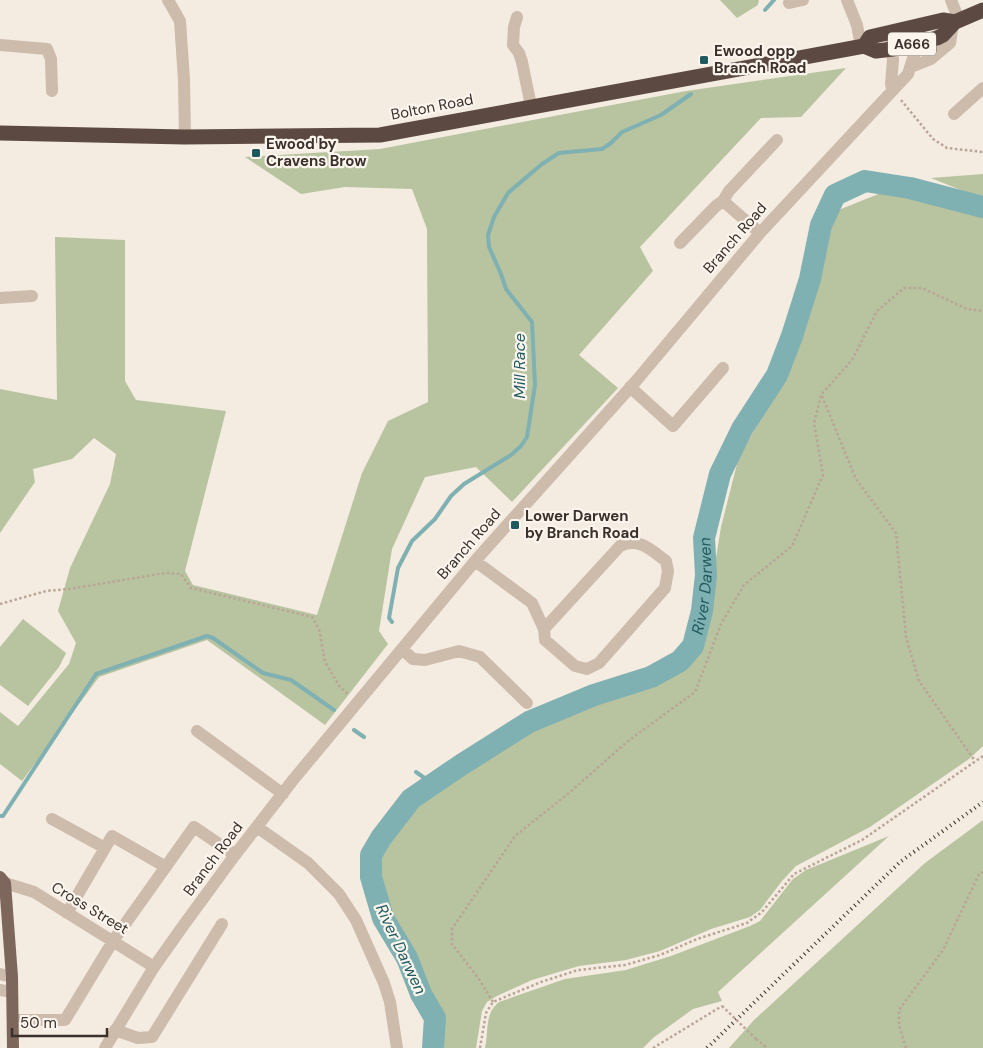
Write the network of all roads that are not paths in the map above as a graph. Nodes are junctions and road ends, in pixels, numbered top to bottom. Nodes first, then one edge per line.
1 (168, 0) edge
2 (803, 0) edge
3 (847, 0) edge
4 (952, 0) edge
5 (789, 3) dead end
6 (983, 10) edge
7 (517, 17) dead end
8 (956, 22) junction
9 (911, 27) junction
10 (890, 32) junction
11 (914, 44) junction
12 (0, 45) edge
13 (862, 47) junction
14 (893, 49) junction
15 (911, 67) junction
16 (983, 88) edge
17 (892, 89) junction
18 (52, 91) dead end
19 (531, 106) junction
20 (954, 114) dead end
21 (0, 133) edge
22 (185, 137) junction
23 (777, 140) dead end
24 (723, 201) junction
25 (760, 232) junction
26 (680, 243) dead end
27 (32, 296) dead end
28 (0, 298) edge
29 (723, 368) dead end
30 (630, 387) junction
31 (475, 561) junction
32 (544, 629) junction
33 (402, 649) junction
34 (527, 703) dead end
35 (197, 731) dead end
36 (283, 794) junction
37 (52, 819) dead end
38 (257, 827) junction
39 (105, 848) junction
40 (235, 855) junction
41 (166, 867) junction
42 (2, 880) edge
43 (67, 913) junction
44 (222, 924) dead end
45 (113, 940) junction
46 (154, 967) junction
47 (6, 976) edge
48 (6, 991) edge
49 (13, 1020) junction
50 (116, 1030) junction
51 (14, 1048) edge
52 (105, 1048) edge
53 (397, 1048) edge

1 - 22 street
2 - 5 street
3 - 13 street
4 - 8 street
6 - 8 highway, Bolton Road / A666
7 - 19 street
8 - 9 highway, Bolton Road / A666
8 - 11 highway, Bolton Road / A666
8 - 15 street
9 - 10 highway, Bolton Road / A666
9 - 11 street
10 - 13 highway, Bolton Road / A666
10 - 14 street
11 - 14 highway, Bolton Road / A666
11 - 15 street
12 - 18 street
13 - 14 highway, Bolton Road / A666
13 - 19 highway, Bolton Road / A666
14 - 17 street
15 - 17 street, Branch Road
16 - 20 street
17 - 25 street, Branch Road
19 - 22 highway, Bolton Road / A666
21 - 22 highway, Bolton Road / A666
23 - 24 street
24 - 25 street
24 - 26 street
25 - 30 street, Branch Road
27 - 28 street
29 - 30 street
30 - 31 street, Branch Road
31 - 32 street
31 - 33 street, Branch Road
32 - 32 street
33 - 34 street
33 - 36 street, Branch Road
35 - 36 street
36 - 38 street, Branch Road
37 - 39 street
38 - 40 street, Branch Road
38 - 53 street
39 - 41 street
39 - 43 street
40 - 41 street
40 - 46 street, Branch Road
41 - 45 street
42 - 43 street, Cross Street
42 - 47 main road
43 - 45 street, Cross Street
44 - 50 street
45 - 46 street, Cross Street
45 - 49 street
46 - 50 street, Branch Road
47 - 48 main road
48 - 49 main road
49 - 51 main road
50 - 52 street, Branch Road

